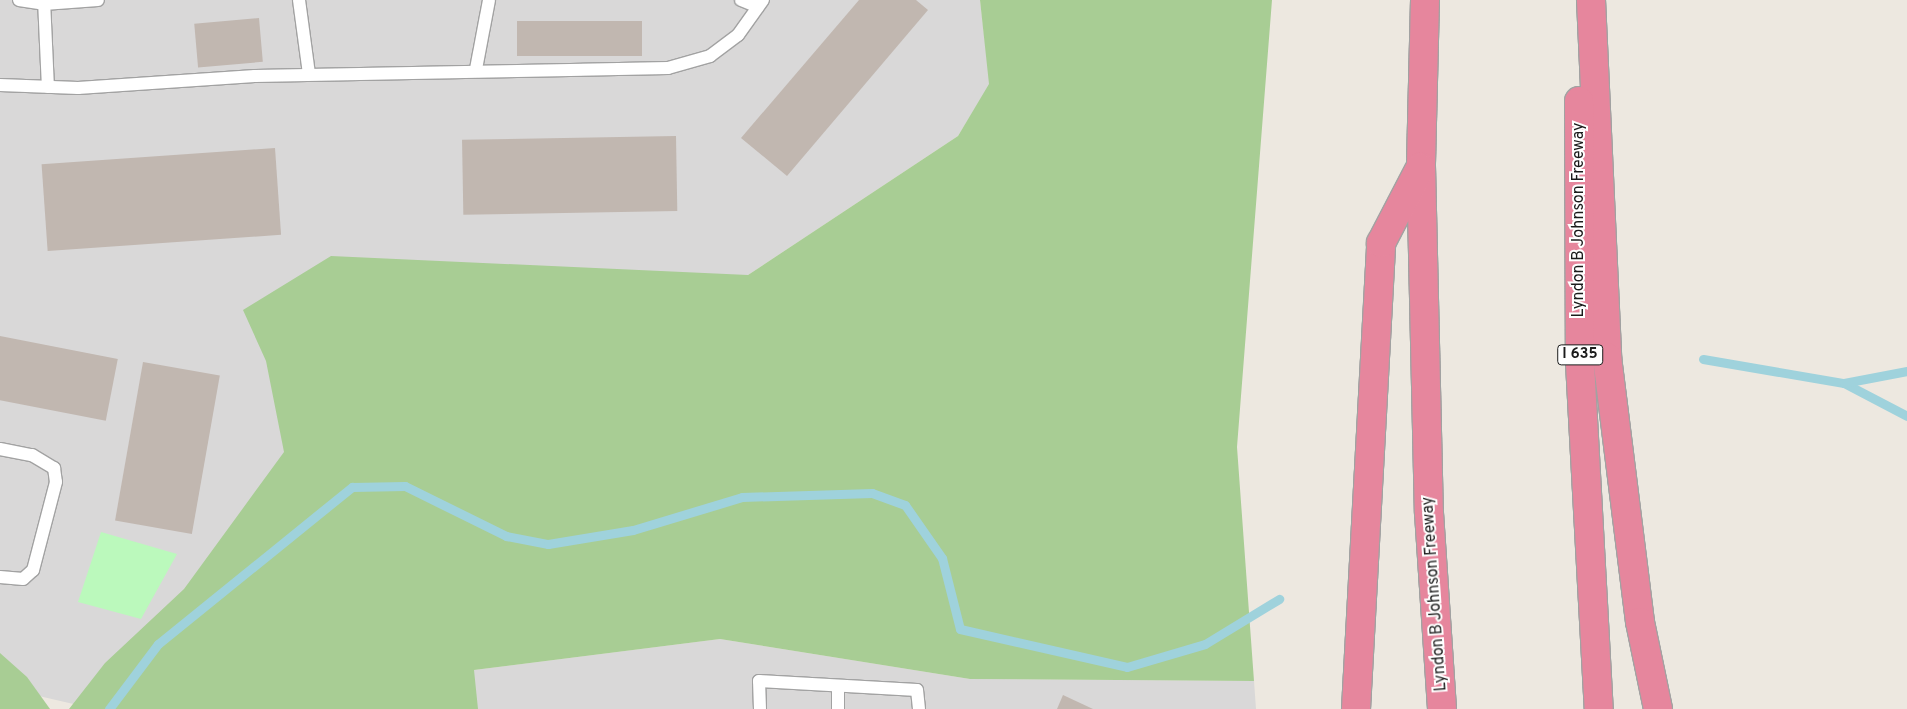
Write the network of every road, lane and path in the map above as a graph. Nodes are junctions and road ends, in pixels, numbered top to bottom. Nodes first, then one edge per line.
1 (19, 0) edge
2 (98, 0) edge
3 (299, 0) edge
4 (490, 0) edge
5 (742, 0) edge
6 (1425, 0) edge
7 (1582, 0) edge
8 (1591, 0) edge
9 (44, 2) edge
10 (761, 4) edge
11 (476, 68) junction
12 (309, 74) junction
13 (0, 85) edge
14 (48, 87) junction
15 (1421, 166) junction
16 (0, 449) edge
17 (0, 577) edge
18 (838, 686) junction
19 (760, 709) edge
20 (838, 709) edge
21 (919, 709) edge
22 (1356, 709) edge
23 (1442, 709) edge
24 (1599, 709) edge
25 (1658, 709) edge

1 - 9 lane
2 - 9 lane
3 - 12 lane
4 - 11 lane
5 - 10 lane
6 - 15 highway, Lyndon B Johnson Freeway
7 - 24 highway, Lyndon B Johnson Freeway / I 635
8 - 25 highway
9 - 14 lane
10 - 11 lane
11 - 12 lane
12 - 14 lane
13 - 14 lane
15 - 22 highway
15 - 23 highway, Lyndon B Johnson Freeway
16 - 17 lane
18 - 19 lane
18 - 20 lane
18 - 21 lane

